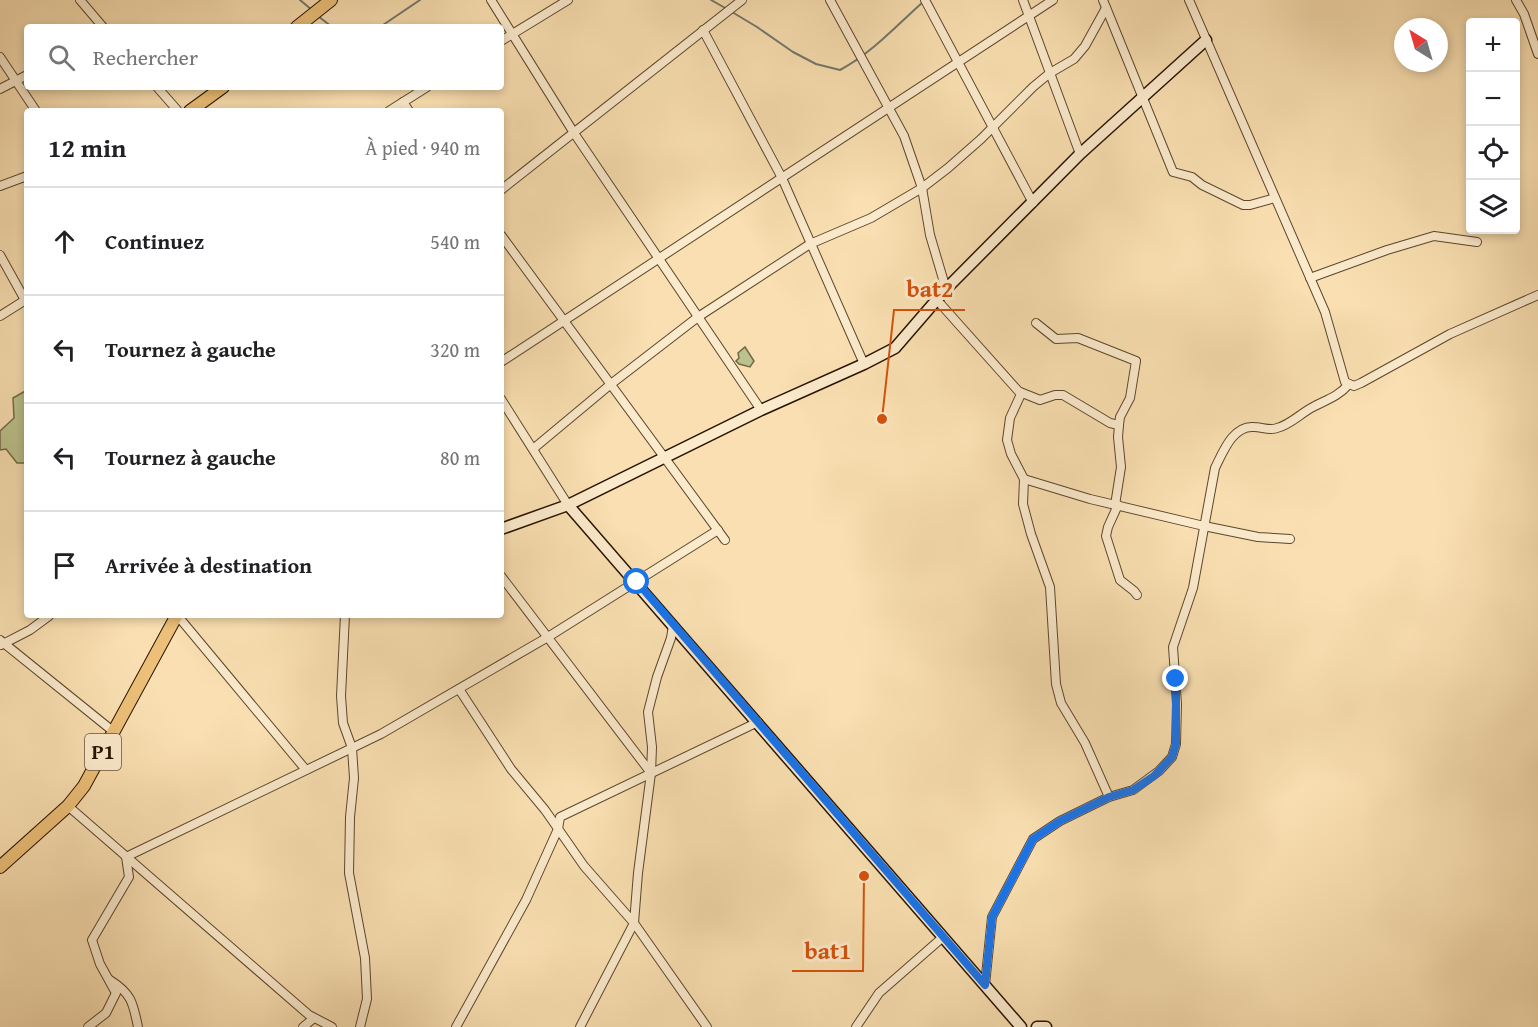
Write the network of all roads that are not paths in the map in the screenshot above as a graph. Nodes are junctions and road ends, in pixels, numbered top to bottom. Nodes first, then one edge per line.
1 (80, 0) edge
2 (491, 0) edge
3 (568, 0) edge
4 (830, 0) edge
5 (1023, 0) edge
6 (1053, 0) edge
7 (1189, 0) edge
8 (1516, 0) edge
9 (329, 1) edge
10 (739, 3) edge
11 (927, 3) edge
12 (1105, 4) edge
13 (1029, 16) junction
14 (100, 24) edge
15 (300, 24) edge
16 (704, 30) junction
17 (512, 35) junction
18 (504, 39) edge
19 (1206, 40) junction
20 (1538, 54) edge
21 (0, 57) edge
22 (959, 62) junction
23 (1050, 73) junction
24 (24, 77) edge
25 (16, 81) junction
26 (0, 89) edge
27 (160, 90) edge
28 (219, 90) edge
29 (422, 90) edge
30 (1144, 97) junction
31 (403, 102) junction
32 (34, 108) edge
33 (175, 108) edge
34 (193, 108) edge
35 (394, 108) edge
36 (408, 108) edge
37 (890, 108) junction
38 (993, 126) junction
39 (574, 133) junction
40 (1080, 154) junction
41 (24, 177) edge
42 (783, 178) junction
43 (0, 186) edge
44 (504, 188) edge
45 (922, 188) junction
46 (1275, 198) junction
47 (1033, 203) junction
48 (504, 240) edge
49 (1477, 242) dead end
50 (810, 244) junction
51 (0, 255) edge
52 (659, 259) junction
53 (1310, 278) junction
54 (946, 289) junction
55 (1538, 295) edge
56 (24, 297) edge
57 (937, 300) junction
58 (24, 301) edge
59 (0, 316) edge
60 (698, 317) junction
61 (564, 321) junction
62 (1036, 323) dead end
63 (504, 360) edge
64 (864, 364) junction
65 (611, 384) junction
66 (1348, 385) junction
67 (1020, 392) junction
68 (504, 404) edge
69 (762, 410) junction
70 (1119, 425) junction
71 (533, 449) junction
72 (665, 458) junction
73 (1024, 479) junction
74 (568, 505) junction
75 (1117, 505) junction
76 (1204, 525) junction
77 (504, 528) edge
78 (718, 530) junction
79 (1290, 539) dead end
80 (725, 540) dead end
81 (504, 580) edge
82 (637, 582) junction
83 (1137, 595) dead end
84 (46, 618) edge
85 (175, 618) edge
86 (179, 618) edge
87 (345, 618) edge
88 (673, 625) junction
89 (548, 637) junction
90 (1, 643) edge
91 (459, 688) junction
92 (758, 723) junction
93 (114, 732) junction
94 (352, 748) junction
95 (306, 770) junction
96 (651, 773) junction
97 (1109, 797) junction
98 (68, 806) junction
99 (558, 829) junction
100 (126, 857) junction
101 (0, 867) edge
102 (634, 923) junction
103 (943, 937) junction
104 (110, 980) junction
105 (985, 985) junction
106 (314, 1018) junction
107 (88, 1027) edge
108 (138, 1027) edge
109 (303, 1027) edge
110 (332, 1027) edge
111 (360, 1027) edge
112 (456, 1027) edge
113 (580, 1027) edge
114 (707, 1027) edge
115 (856, 1027) edge
116 (1021, 1027) edge
117 (1036, 1027) edge
118 (1046, 1027) edge

1 - 14 street
2 - 17 street
3 - 17 street
4 - 37 street
5 - 13 street
6 - 13 street
7 - 19 street
8 - 20 street
9 - 15 main road
10 - 16 street
11 - 22 street
12 - 23 street
12 - 30 street
13 - 22 street
13 - 23 street
16 - 39 street
16 - 42 street
17 - 18 street
17 - 39 street
19 - 30 street
19 - 46 street
21 - 25 street
22 - 37 street
22 - 38 street
23 - 38 street
23 - 40 street
24 - 25 street
25 - 26 street
25 - 32 street
27 - 33 street
28 - 34 main road
29 - 31 street
30 - 40 street
30 - 46 street
31 - 35 street
31 - 36 street
37 - 42 street
37 - 45 street
38 - 45 street
38 - 47 street
39 - 44 street
39 - 52 street
40 - 47 street
41 - 43 street
42 - 50 street
42 - 52 street
45 - 50 street
45 - 54 street
46 - 53 street
47 - 54 street
48 - 61 street
49 - 53 street
50 - 60 street
50 - 64 street
51 - 56 street
52 - 60 street
52 - 61 street
53 - 66 street
54 - 57 street
55 - 66 street
57 - 64 street
57 - 67 street
58 - 59 street
60 - 65 street
60 - 69 street
61 - 63 street
61 - 65 street
62 - 70 street
64 - 69 street
65 - 71 street
65 - 72 street
66 - 76 street
67 - 70 street
67 - 73 street
68 - 71 street
69 - 72 street
70 - 75 street
71 - 74 street
72 - 74 street
72 - 78 street
73 - 75 street
73 - 97 street
74 - 77 street
74 - 82 street
75 - 76 street
75 - 83 street
76 - 79 street
76 - 97 street
78 - 80 street
78 - 82 street
81 - 89 street
82 - 88 street
82 - 89 street
84 - 90 street
85 - 93 main road, P1
86 - 95 street
87 - 94 street
88 - 92 street
88 - 96 street
89 - 91 street
89 - 96 street
90 - 93 street
91 - 94 street
91 - 99 street
92 - 96 street
92 - 103 street
93 - 98 main road, P1
94 - 95 street
94 - 111 street
95 - 100 street
96 - 99 street
96 - 102 street
97 - 105 street
98 - 100 street
98 - 101 main road, P1
99 - 102 street
99 - 112 street
100 - 104 street
100 - 106 street
102 - 113 street
102 - 114 street
103 - 105 street
103 - 115 street
104 - 107 street
104 - 108 street
105 - 116 street
106 - 109 street
106 - 110 street
117 - 118 street

